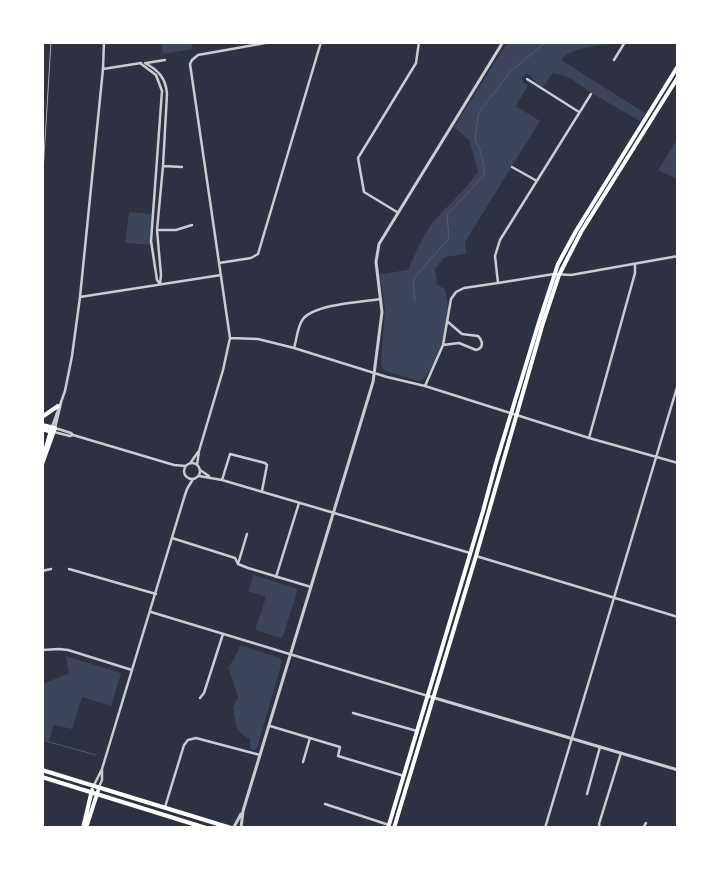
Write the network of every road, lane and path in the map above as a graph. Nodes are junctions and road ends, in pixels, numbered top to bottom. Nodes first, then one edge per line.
1 (104, 42) edge
2 (271, 42) edge
3 (321, 42) edge
4 (419, 42) edge
5 (503, 42) edge
6 (625, 42) edge
7 (165, 60) dead end
8 (614, 60) dead end
9 (145, 63) junction
10 (140, 64) junction
11 (678, 66) edge
12 (103, 69) junction
13 (678, 77) edge
14 (527, 79) dead end
15 (591, 94) dead end
16 (579, 112) junction
17 (163, 166) junction
18 (182, 167) dead end
19 (512, 167) dead end
20 (536, 182) junction
21 (397, 212) junction
22 (192, 225) dead end
23 (157, 230) junction
24 (678, 256) edge
25 (219, 263) junction
26 (635, 264) junction
27 (221, 275) junction
28 (557, 275) junction
29 (498, 283) junction
30 (160, 284) junction
31 (80, 297) junction
32 (381, 300) junction
33 (448, 322) junction
34 (230, 338) junction
35 (443, 346) junction
36 (294, 348) junction
37 (375, 373) junction
38 (678, 384) edge
39 (425, 386) junction
40 (676, 394) edge
41 (60, 404) junction
42 (514, 415) junction
43 (42, 417) edge
44 (42, 425) edge
45 (42, 429) edge
46 (53, 430) junction
47 (589, 438) junction
48 (42, 442) edge
49 (45, 451) junction
50 (198, 451) junction
51 (45, 456) junction
52 (656, 457) junction
53 (191, 463) junction
54 (678, 463) edge
55 (42, 464) edge
56 (174, 465) junction
57 (197, 465) junction
58 (186, 466) junction
59 (200, 470) junction
60 (184, 472) junction
61 (199, 476) junction
62 (211, 477) junction
63 (187, 478) junction
64 (193, 479) junction
65 (222, 480) junction
66 (187, 489) junction
67 (262, 491) junction
68 (299, 503) junction
69 (334, 513) junction
70 (247, 534) dead end
71 (172, 538) junction
72 (470, 553) junction
73 (476, 556) junction
74 (238, 564) junction
75 (52, 569) dead end
76 (69, 569) dead end
77 (42, 571) edge
78 (276, 577) junction
79 (312, 588) junction
80 (156, 594) junction
81 (614, 597) junction
82 (150, 612) junction
83 (678, 617) edge
84 (223, 634) junction
85 (42, 650) edge
86 (290, 654) junction
87 (132, 670) junction
88 (430, 696) junction
89 (200, 698) dead end
90 (353, 713) dead end
91 (270, 726) junction
92 (417, 731) junction
93 (310, 738) junction
94 (571, 738) junction
95 (600, 747) junction
96 (621, 754) junction
97 (260, 755) junction
98 (303, 762) dead end
99 (102, 768) junction
100 (42, 770) edge
101 (678, 770) edge
102 (404, 776) junction
103 (43, 778) edge
104 (42, 783) edge
105 (94, 785) junction
106 (99, 787) junction
107 (92, 792) junction
108 (97, 794) junction
109 (587, 794) dead end
110 (325, 804) dead end
111 (165, 807) junction
112 (243, 810) junction
113 (646, 823) dead end
114 (389, 826) edge
115 (232, 827) edge
116 (84, 828) edge
117 (206, 828) edge
118 (240, 828) edge
119 (394, 828) edge
120 (544, 828) edge
121 (600, 828) edge
122 (643, 828) edge

1 - 12 street
2 - 25 street
3 - 25 street
4 - 21 street
5 - 21 street
6 - 8 street
7 - 9 street
9 - 10 street
9 - 17 street
10 - 12 street
10 - 30 street
11 - 28 main road
12 - 31 street
13 - 28 main road
14 - 16 street
15 - 16 street
16 - 20 street
17 - 18 street
17 - 23 street
19 - 20 street
20 - 29 street
21 - 32 street
22 - 23 street
23 - 30 street
24 - 26 street
25 - 27 street
26 - 28 street
26 - 47 street
27 - 30 street
27 - 34 street
28 - 29 street
28 - 42 main road
29 - 33 street
30 - 31 street
31 - 41 street
32 - 36 street
32 - 37 street
33 - 35 street
33 - 35 street
34 - 36 street
34 - 50 street
35 - 39 street
36 - 37 street
37 - 39 street
37 - 69 street
38 - 40 street
39 - 42 street
40 - 52 street
41 - 43 main road
41 - 46 street
42 - 47 street
42 - 72 main road
42 - 73 main road
44 - 46 main road
45 - 46 main road
46 - 49 main road
46 - 51 main road
46 - 56 street
47 - 52 street
48 - 49 main road
49 - 51 main road
50 - 53 street
50 - 57 street
51 - 55 main road
52 - 54 street
52 - 81 street
53 - 57 street
53 - 58 street
56 - 58 street
56 - 60 street
57 - 59 street
58 - 60 street
59 - 61 street
59 - 62 street
60 - 63 street
61 - 62 street
61 - 64 street
62 - 65 street
63 - 64 street
63 - 66 street
64 - 66 street
65 - 67 street
65 - 67 street
66 - 71 street
67 - 68 street
68 - 69 street
68 - 78 street
69 - 72 street
69 - 79 street
70 - 74 street
71 - 74 street
71 - 80 street
72 - 88 main road
73 - 81 street
73 - 88 main road
74 - 78 street
75 - 77 street
76 - 80 street
78 - 79 street
79 - 86 street
80 - 82 street
81 - 83 street
81 - 94 street
82 - 84 street
82 - 87 street
84 - 86 street
84 - 89 street
85 - 87 street
86 - 88 street
86 - 91 street
87 - 99 street
88 - 92 main road
88 - 94 street
88 - 119 main road
90 - 92 street
91 - 93 street
91 - 97 street
92 - 102 main road
93 - 98 street
93 - 102 street
94 - 95 street
94 - 120 street
95 - 96 street
95 - 109 street
96 - 101 street
96 - 121 street
97 - 111 street
97 - 112 street
99 - 105 street
99 - 106 street
100 - 105 main road
102 - 114 main road
103 - 104 lane
103 - 107 main road
105 - 106 main road
105 - 107 main road
106 - 108 main road
106 - 111 main road
107 - 108 main road
107 - 116 main road
108 - 116 main road
108 - 117 main road
110 - 114 street
111 - 115 main road
112 - 115 street
112 - 118 street
113 - 122 street
115 - 118 main road

